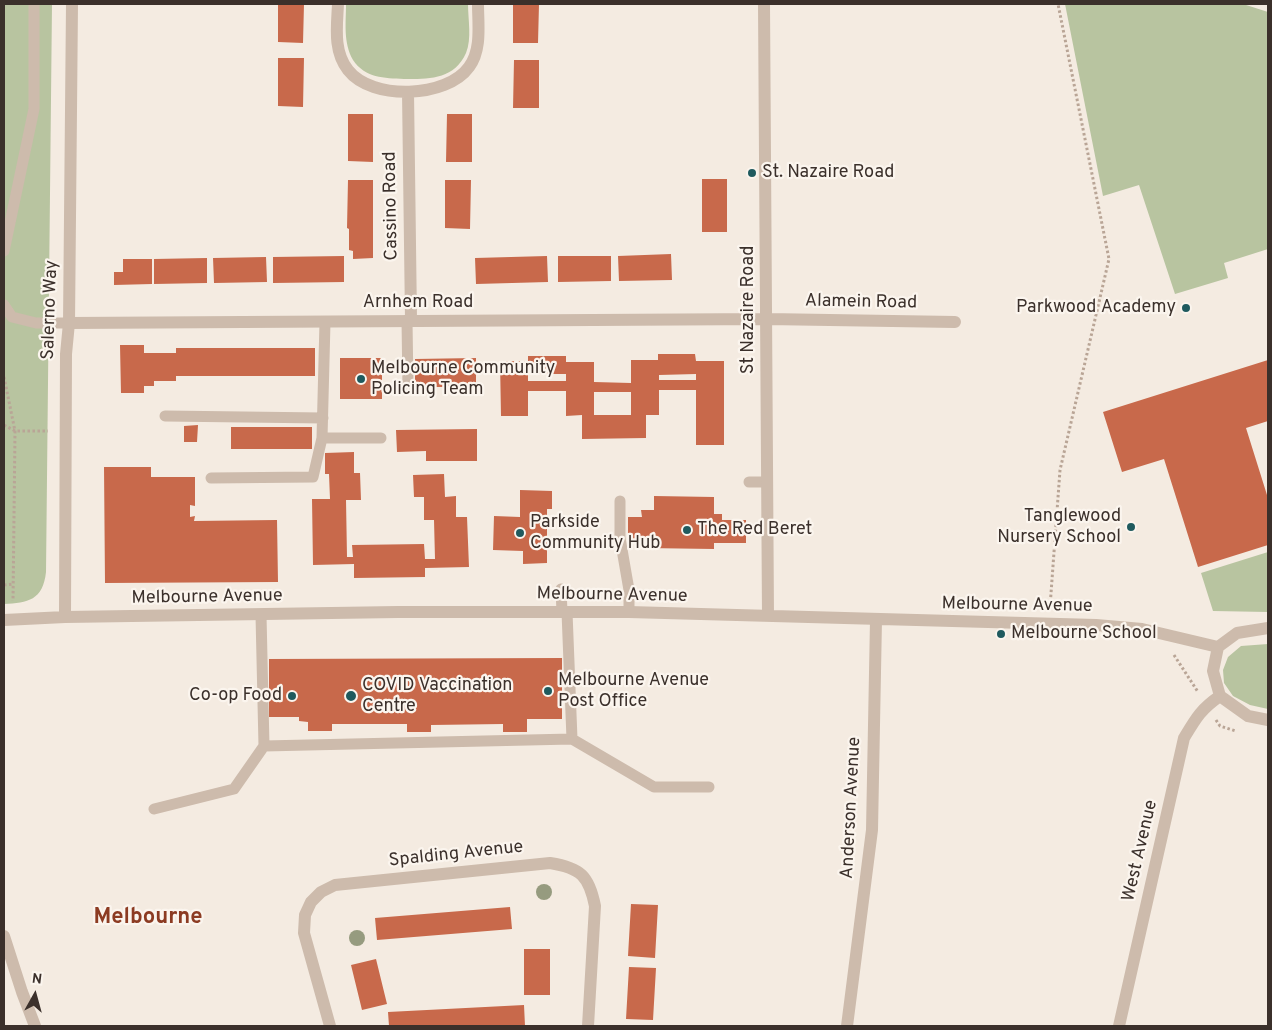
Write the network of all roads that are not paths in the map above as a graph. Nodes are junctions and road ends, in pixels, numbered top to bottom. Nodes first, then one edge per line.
1 (34, 4) edge
2 (72, 4) edge
3 (338, 4) edge
4 (478, 4) edge
5 (764, 4) edge
6 (408, 92) junction
7 (4, 251) edge
8 (4, 305) edge
9 (767, 319) junction
10 (409, 320) junction
11 (325, 322) junction
12 (954, 322) dead end
13 (69, 323) junction
14 (408, 388) dead end
15 (165, 416) dead end
16 (323, 418) junction
17 (322, 438) junction
18 (381, 438) dead end
19 (212, 478) dead end
20 (749, 482) dead end
21 (767, 482) junction
22 (620, 501) dead end
23 (561, 589) dead end
24 (564, 612) junction
25 (629, 612) junction
26 (261, 614) junction
27 (768, 616) junction
28 (65, 617) junction
29 (8, 620) edge
30 (876, 620) junction
31 (1268, 628) edge
32 (1218, 647) junction
33 (1220, 696) junction
34 (1268, 720) edge
35 (572, 739) junction
36 (264, 746) junction
37 (709, 787) dead end
38 (154, 809) dead end
39 (4, 936) edge
40 (35, 1026) edge
41 (330, 1026) edge
42 (588, 1026) edge
43 (847, 1026) edge
44 (1119, 1026) edge

1 - 7 lane
2 - 13 street, Salerno Way
3 - 6 street
4 - 6 street
5 - 9 street, St Nazaire Road
6 - 10 street, Cassino Road
8 - 13 lane
9 - 10 street, Arnhem Road
9 - 12 street, Alamein Road
9 - 21 street, St Nazaire Road
10 - 11 street, Arnhem Road
10 - 14 lane
11 - 13 street, Arnhem Road
11 - 16 lane
13 - 28 street, Salerno Way
15 - 16 lane
16 - 17 lane
17 - 18 lane
17 - 19 lane
20 - 21 lane
21 - 27 street, St Nazaire Road
22 - 25 lane
23 - 24 lane
24 - 25 street, Melbourne Avenue
24 - 26 street, Melbourne Avenue
24 - 35 lane
25 - 27 street, Melbourne Avenue
26 - 28 street, Melbourne Avenue
26 - 36 lane
27 - 30 street, Melbourne Avenue
28 - 29 street, Melbourne Avenue
30 - 32 street, Melbourne Avenue
30 - 43 street, Anderson Avenue
31 - 32 street
32 - 33 street
33 - 34 street
33 - 44 street, West Avenue
35 - 36 lane
35 - 37 lane
36 - 38 lane
39 - 40 street
41 - 42 street, Spalding Avenue

